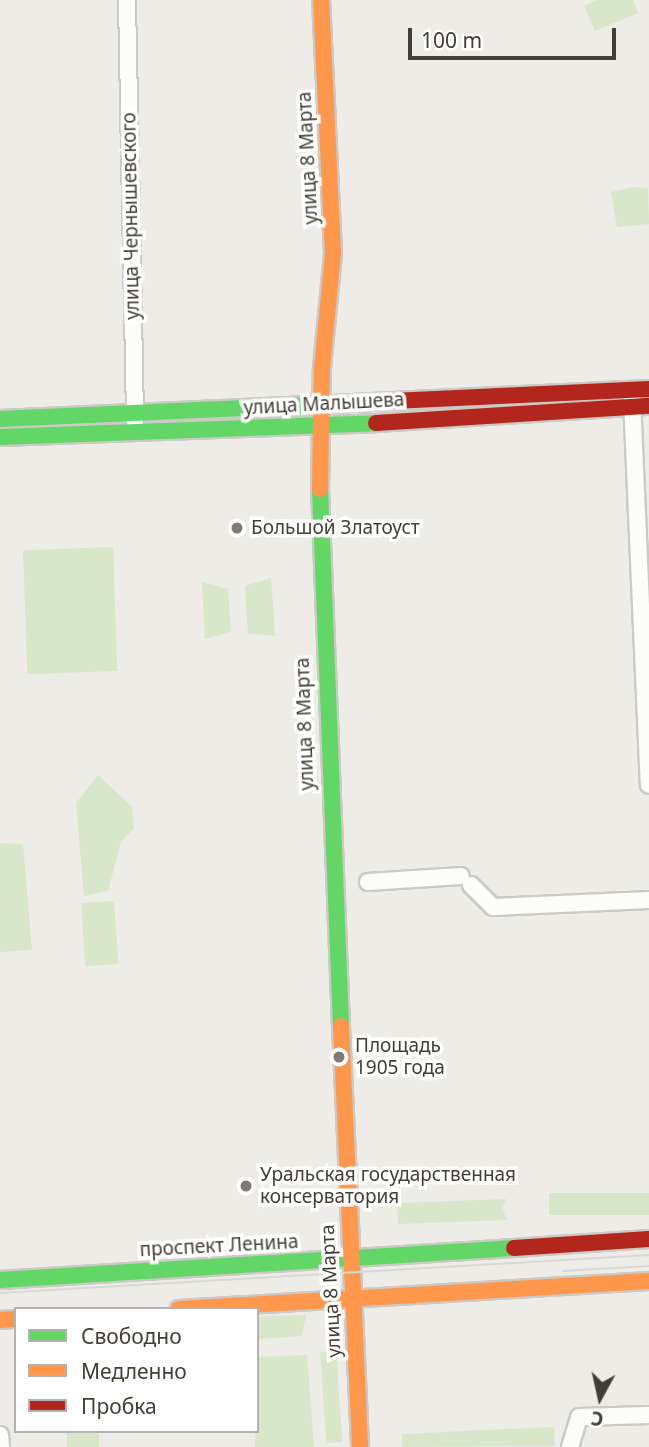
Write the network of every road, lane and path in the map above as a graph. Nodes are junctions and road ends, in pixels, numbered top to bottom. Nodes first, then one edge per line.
1 (127, 0) edge
2 (321, 0) edge
3 (649, 389) edge
4 (631, 390) junction
5 (322, 404) junction
6 (641, 406) edge
7 (134, 414) junction
8 (0, 419) edge
9 (321, 427) junction
10 (135, 432) junction
11 (0, 437) edge
12 (649, 785) edge
13 (368, 882) dead end
14 (649, 900) edge
15 (649, 1239) edge
16 (351, 1259) junction
17 (0, 1280) edge
18 (649, 1281) edge
19 (353, 1298) junction
20 (211, 1307) edge
21 (649, 1415) edge
22 (0, 1435) edge
23 (1, 1447) edge
24 (360, 1447) edge
25 (570, 1447) edge

1 - 7 street, улица Чернышевского
2 - 5 main road, улица 8 Марта
3 - 4 main road, улица Малышева
4 - 5 main road, улица Малышева
4 - 6 street
5 - 7 main road, улица Малышева
5 - 9 main road, улица 8 Марта
6 - 9 main road, улица Малышева
6 - 12 street
7 - 8 main road, улица Малышева
7 - 10 street, улица Чернышевского
9 - 10 main road, улица Малышева
9 - 16 main road, улица 8 Марта
10 - 11 main road, улица Малышева
13 - 14 street
15 - 16 main road, проспект Ленина
16 - 17 main road, проспект Ленина
16 - 19 main road, улица 8 Марта
18 - 19 main road
19 - 20 main road
19 - 24 main road, улица 8 Марта
21 - 25 street
22 - 23 street

